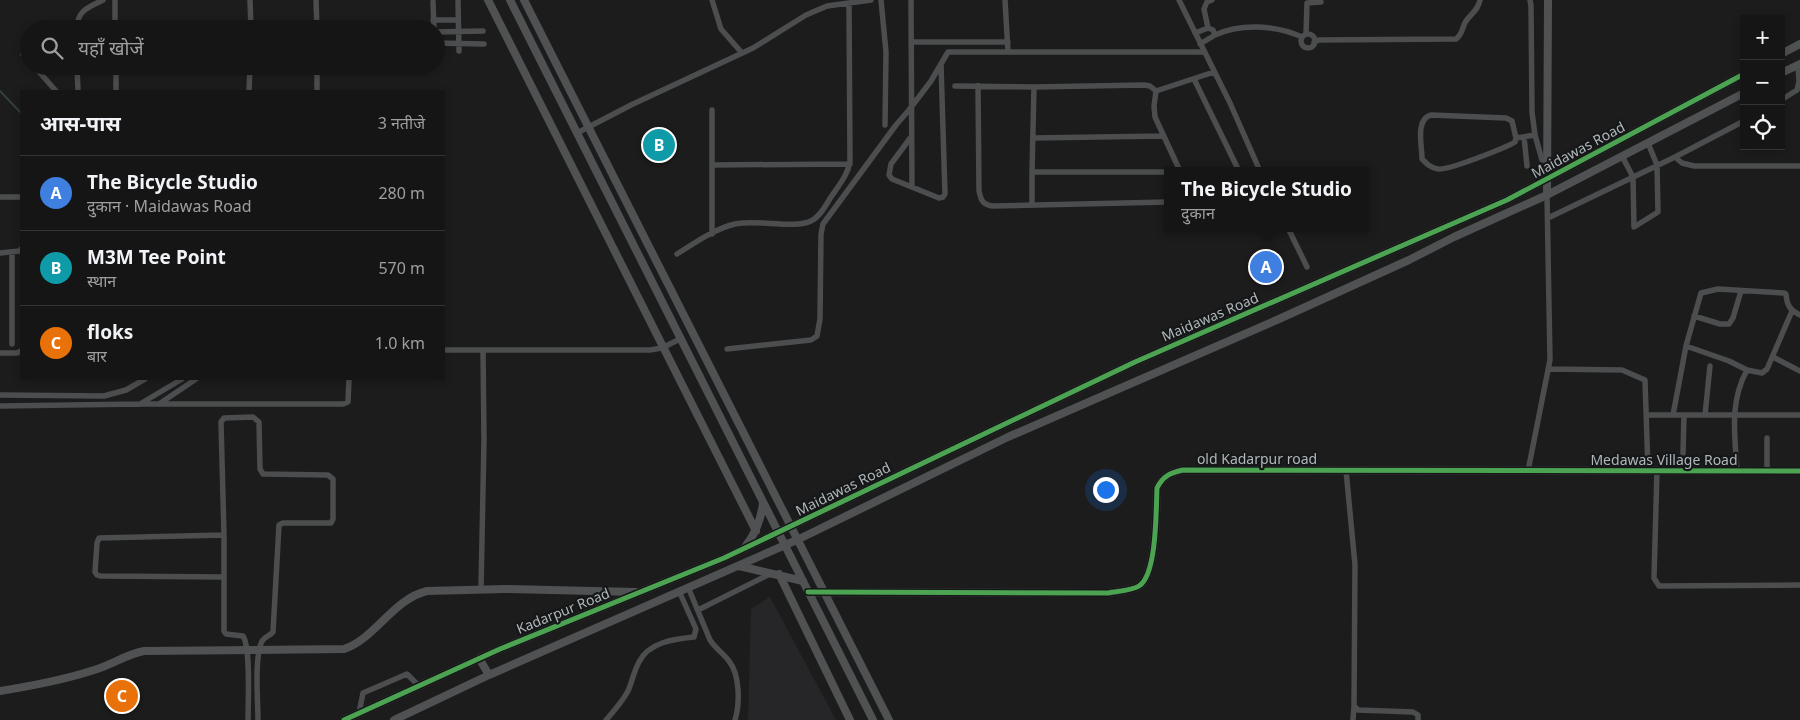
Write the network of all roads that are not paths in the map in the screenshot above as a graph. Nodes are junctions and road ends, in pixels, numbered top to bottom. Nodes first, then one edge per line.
1 (103, 0) edge
2 (115, 0) edge
3 (250, 0) edge
4 (316, 0) edge
5 (458, 0) edge
6 (488, 0) edge
7 (510, 0) edge
8 (524, 0) edge
9 (712, 0) edge
10 (871, 0) edge
11 (881, 0) edge
12 (911, 0) edge
13 (1005, 0) edge
14 (1178, 0) edge
15 (1212, 0) edge
16 (1480, 0) edge
17 (1530, 0) edge
18 (1548, 0) edge
19 (433, 2) dead end
20 (1321, 2) dead end
21 (848, 3) junction
22 (77, 20) edge
23 (115, 20) edge
24 (251, 20) edge
25 (317, 20) edge
26 (433, 20) joint
27 (458, 20) junction
28 (1208, 28) junction
29 (483, 31) dead end
30 (445, 32) edge
31 (459, 32) junction
32 (1195, 33) junction
33 (1215, 35) junction
34 (1304, 35) junction
35 (911, 42) junction
36 (1008, 42) junction
37 (1314, 42) junction
38 (445, 43) edge
39 (459, 44) junction
40 (484, 44) dead end
41 (1200, 44) junction
42 (1800, 44) edge
43 (459, 51) dead end
44 (1008, 52) junction
45 (1204, 52) junction
46 (1785, 52) edge
47 (742, 53) junction
48 (941, 62) junction
49 (1799, 64) edge
50 (1785, 71) edge
51 (1214, 72) junction
52 (42, 75) edge
53 (78, 75) edge
54 (116, 75) edge
55 (250, 75) edge
56 (317, 75) edge
57 (1740, 76) edge
58 (1194, 79) junction
59 (955, 86) dead end
60 (978, 86) junction
61 (1034, 87) junction
62 (55, 90) edge
63 (78, 90) edge
64 (116, 90) edge
65 (250, 90) edge
66 (317, 90) edge
67 (1156, 91) junction
68 (1740, 95) edge
69 (1785, 98) edge
70 (911, 107) junction
71 (712, 110) dead end
72 (1740, 123) edge
73 (885, 125) dead end
74 (590, 127) junction
75 (577, 133) junction
76 (1535, 135) junction
77 (1163, 136) junction
78 (911, 137) junction
79 (1524, 137) junction
80 (1033, 138) junction
81 (1516, 138) junction
82 (1648, 143) junction
83 (1622, 156) junction
84 (1675, 157) junction
85 (1542, 160) dead end
86 (850, 164) junction
87 (712, 166) junction
88 (1527, 166) dead end
89 (1658, 166) junction
90 (1800, 166) edge
91 (1178, 167) edge
92 (1237, 167) edge
93 (1258, 167) edge
94 (1032, 172) junction
95 (1164, 172) edge
96 (1633, 178) junction
97 (1548, 180) junction
98 (912, 187) junction
99 (1547, 195) junction
100 (0, 197) edge
101 (20, 197) edge
102 (1164, 202) edge
103 (1032, 204) junction
104 (1548, 218) junction
105 (1290, 232) edge
106 (712, 234) junction
107 (20, 251) edge
108 (0, 253) edge
109 (12, 253) junction
110 (677, 254) dead end
111 (1307, 267) dead end
112 (1741, 291) junction
113 (1792, 311) junction
114 (1800, 315) edge
115 (1694, 316) junction
116 (680, 339) junction
117 (12, 344) dead end
118 (1686, 346) junction
119 (662, 348) junction
120 (727, 349) dead end
121 (445, 350) edge
122 (483, 350) junction
123 (20, 352) edge
124 (0, 353) edge
125 (1773, 357) junction
126 (1710, 366) dead end
127 (1548, 369) junction
128 (1747, 370) junction
129 (1800, 371) edge
130 (143, 380) edge
131 (180, 380) edge
132 (193, 380) edge
133 (349, 380) edge
134 (0, 395) edge
135 (140, 404) junction
136 (159, 404) junction
137 (0, 406) edge
138 (1647, 415) junction
139 (1673, 415) junction
140 (1684, 415) junction
141 (1705, 415) junction
142 (1734, 415) junction
143 (1800, 415) edge
144 (1767, 438) dead end
145 (1683, 453) dead end
146 (1346, 470) junction
147 (1648, 470) junction
148 (1657, 470) junction
149 (1528, 471) junction
150 (1738, 471) junction
151 (1767, 471) junction
152 (1800, 471) edge
153 (763, 502) junction
154 (791, 526) junction
155 (756, 531) junction
156 (779, 532) junction
157 (224, 535) junction
158 (799, 539) junction
159 (785, 545) junction
160 (744, 548) junction
161 (738, 566) junction
162 (775, 573) junction
163 (224, 577) junction
164 (803, 580) junction
165 (1800, 586) edge
166 (688, 587) junction
167 (481, 589) junction
168 (678, 591) junction
169 (825, 591) junction
170 (640, 592) junction
171 (808, 592) junction
172 (697, 608) junction
173 (247, 651) junction
174 (258, 651) junction
175 (480, 658) junction
176 (489, 675) junction
177 (419, 686) junction
178 (0, 691) edge
179 (248, 694) junction
180 (258, 694) junction
181 (1354, 706) junction
182 (359, 713) junction
183 (248, 720) edge
184 (258, 720) edge
185 (344, 720) edge
186 (394, 720) edge
187 (606, 720) edge
188 (735, 720) edge
189 (850, 720) edge
190 (873, 720) edge
191 (890, 720) edge
192 (1353, 720) edge
193 (1418, 720) edge

1 - 22 street
2 - 23 street
3 - 24 street
4 - 25 street
5 - 27 street
6 - 119 street
7 - 75 street
8 - 74 street
9 - 47 street
10 - 21 street
11 - 73 street
12 - 35 street
13 - 36 street
14 - 32 street
15 - 28 street
16 - 37 street
17 - 76 street
18 - 97 street
19 - 26 street
20 - 34 street
21 - 47 street
21 - 86 street
26 - 27 street
27 - 31 street
28 - 32 street
28 - 33 street
29 - 31 street
30 - 31 street
31 - 39 street
32 - 41 street
33 - 34 street
33 - 41 street
34 - 37 street
34 - 37 street
35 - 36 street
35 - 70 street
36 - 44 street
38 - 39 street
39 - 40 street
39 - 43 street
41 - 45 street
42 - 46 street
44 - 45 street
44 - 48 street
45 - 51 street
47 - 74 street
48 - 70 street
48 - 98 street
49 - 50 street
49 - 69 street
51 - 58 street
51 - 93 street
52 - 62 street
53 - 63 street
54 - 64 street
55 - 65 street
56 - 66 street
57 - 97 street, Maidawas Road
58 - 67 street
58 - 92 street
59 - 60 street
60 - 61 street
60 - 103 street
61 - 67 street
61 - 80 street
67 - 77 street
68 - 82 street, Maidawas Road
70 - 78 street
70 - 120 street
71 - 87 street
72 - 84 street
74 - 75 street
74 - 154 street
75 - 116 street
76 - 79 street
76 - 85 street
77 - 80 street
77 - 91 street
78 - 98 street
78 - 98 street
79 - 81 street
79 - 88 street
80 - 94 street
81 - 81 street
82 - 83 street, Maidawas Road
82 - 89 street
83 - 96 street
83 - 99 street, Maidawas Road
84 - 89 street
84 - 90 street
86 - 87 street
86 - 106 street
87 - 106 street
89 - 96 street
89 - 96 street
94 - 95 street
94 - 103 street
96 - 104 street
97 - 99 street
97 - 154 street, Maidawas Road
99 - 104 street
99 - 158 street, Maidawas Road
100 - 101 street
102 - 103 street
104 - 127 street
105 - 111 street
106 - 110 street
107 - 109 street
108 - 109 street
109 - 117 street
112 - 113 street
112 - 115 street
112 - 115 street
113 - 114 street
113 - 125 street
115 - 118 street
116 - 119 street
116 - 153 street
118 - 128 street
118 - 139 street
119 - 122 street
119 - 155 street
121 - 122 street
122 - 167 street
123 - 124 street
125 - 128 street
125 - 129 street
126 - 141 street
127 - 138 street
127 - 149 street
128 - 142 street
130 - 134 street
131 - 135 street
132 - 136 street
133 - 136 street
135 - 136 street
135 - 137 street
138 - 139 street
138 - 147 street
139 - 140 street
140 - 141 street
140 - 145 street
141 - 142 street
142 - 143 street
142 - 150 street
144 - 151 street
146 - 149 street, old Kadarpur road
146 - 169 street, old Kadarpur road
146 - 181 street
147 - 148 street, Medawas Village Road
147 - 149 street, Medawas Village Road
148 - 150 street, Medawas Village Road
148 - 165 street
150 - 151 street, Medawas Village Road
151 - 152 street, Medawas Village Road
153 - 155 street
153 - 156 street
154 - 156 street, Kadarpur Road
154 - 158 street
155 - 160 street
156 - 159 street
156 - 160 street, Kadarpur Road
157 - 163 street
157 - 163 street
157 - 174 street
158 - 159 street, Kadarpur Road
158 - 169 street
159 - 161 street, Kadarpur Road
159 - 164 street
160 - 170 street, Kadarpur Road
161 - 162 street
161 - 166 street, Kadarpur Road
162 - 164 street
162 - 172 street
162 - 189 street
163 - 173 street
164 - 171 street
166 - 168 street, Kadarpur Road
166 - 172 street
167 - 170 street
167 - 174 street
168 - 176 street, Kadarpur Road
168 - 187 street
169 - 171 street, old Kadarpur road
169 - 191 street
170 - 175 street, Kadarpur Road
171 - 190 street
172 - 188 street
173 - 174 street
173 - 178 street
173 - 179 street
174 - 180 street
175 - 176 street
175 - 177 street, Kadarpur Road
176 - 186 street, Kadarpur Road
177 - 182 street, Kadarpur Road
177 - 182 street
179 - 180 street
179 - 183 street
180 - 184 street
181 - 192 street
181 - 193 street
182 - 185 street, Kadarpur Road

